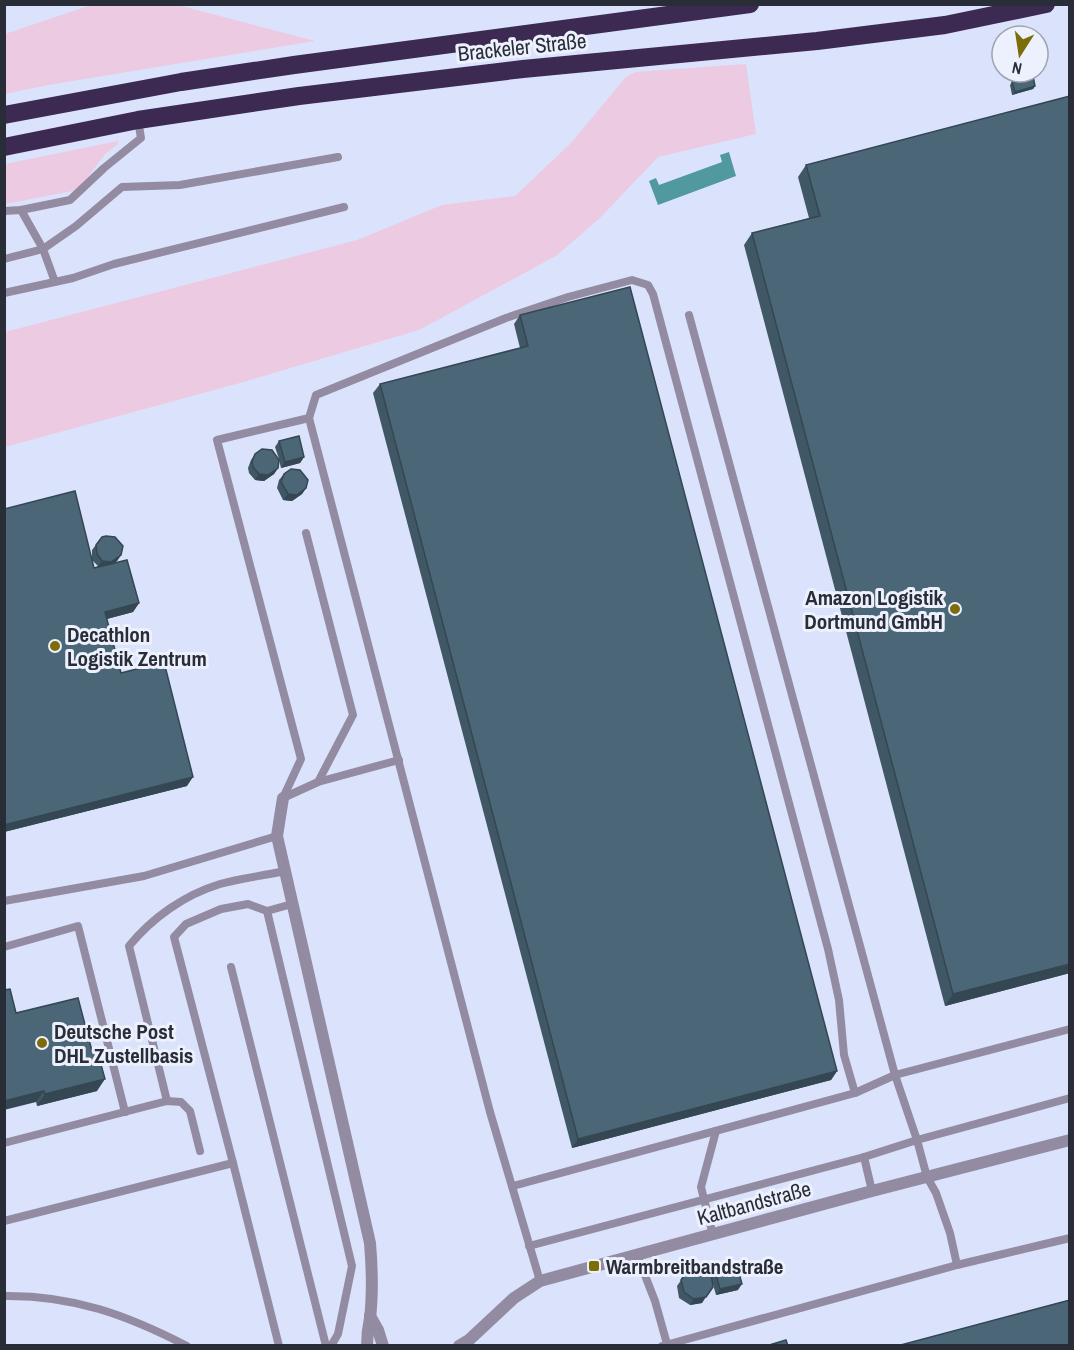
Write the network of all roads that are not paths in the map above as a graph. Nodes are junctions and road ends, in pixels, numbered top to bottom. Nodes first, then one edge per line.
1 (750, 4) edge
2 (1046, 4) edge
3 (666, 10) edge
4 (4, 115) edge
5 (138, 120) junction
6 (4, 147) edge
7 (338, 157) dead end
8 (344, 207) dead end
9 (21, 210) junction
10 (4, 211) edge
11 (43, 249) junction
12 (4, 259) edge
13 (55, 282) junction
14 (4, 293) edge
15 (688, 315) dead end
16 (309, 418) junction
17 (306, 533) dead end
18 (399, 760) junction
19 (318, 782) junction
20 (283, 798) junction
21 (277, 836) junction
22 (284, 871) junction
23 (4, 901) edge
24 (292, 904) junction
25 (267, 911) junction
26 (4, 947) edge
27 (231, 967) dead end
28 (1070, 1029) edge
29 (895, 1075) junction
30 (855, 1093) junction
31 (1070, 1098) edge
32 (167, 1101) junction
33 (125, 1112) junction
34 (716, 1131) junction
35 (917, 1140) junction
36 (1070, 1140) edge
37 (4, 1143) edge
38 (200, 1151) dead end
39 (864, 1157) junction
40 (233, 1163) junction
41 (927, 1177) junction
42 (513, 1186) junction
43 (872, 1191) junction
44 (704, 1198) junction
45 (4, 1221) edge
46 (712, 1235) junction
47 (1070, 1238) edge
48 (530, 1245) junction
49 (637, 1255) junction
50 (957, 1265) junction
51 (540, 1281) junction
52 (4, 1296) edge
53 (370, 1316) junction
54 (465, 1344) edge
55 (664, 1345) edge
56 (187, 1346) edge
57 (279, 1346) edge
58 (328, 1346) edge
59 (368, 1346) edge
60 (383, 1346) edge

1 - 3 highway, Brackeler Straße
2 - 5 highway, Brackeler Straße
3 - 4 highway, Brackeler Straße
5 - 6 highway, Brackeler Straße
5 - 9 lane
7 - 11 lane
8 - 13 lane
9 - 10 lane
9 - 11 lane
11 - 12 lane
11 - 13 lane
13 - 14 lane
15 - 29 lane
16 - 18 lane
16 - 20 lane
16 - 30 lane
17 - 19 lane
18 - 19 lane
18 - 42 lane
19 - 20 lane
20 - 21 street
21 - 22 street
21 - 23 lane
22 - 24 street
22 - 32 lane
24 - 25 lane
24 - 53 street
25 - 40 lane
25 - 58 lane
26 - 33 lane
27 - 58 lane
28 - 29 lane
29 - 30 lane
29 - 35 lane
30 - 34 lane
31 - 35 lane
32 - 33 lane
32 - 38 lane
33 - 37 lane
34 - 42 lane
34 - 44 lane
35 - 39 lane
35 - 41 lane
36 - 41 street, Kaltbandstraße
39 - 43 lane
39 - 44 lane
40 - 45 lane
40 - 57 lane
41 - 43 street, Kaltbandstraße
41 - 50 lane
42 - 48 lane
43 - 46 street, Kaltbandstraße
44 - 46 lane
44 - 48 lane
46 - 49 street, Kaltbandstraße
47 - 50 lane
48 - 51 lane
49 - 51 street, Kaltbandstraße
49 - 55 lane
50 - 55 lane
51 - 54 street, Kaltbandstraße
52 - 56 lane
53 - 59 street
53 - 60 street

